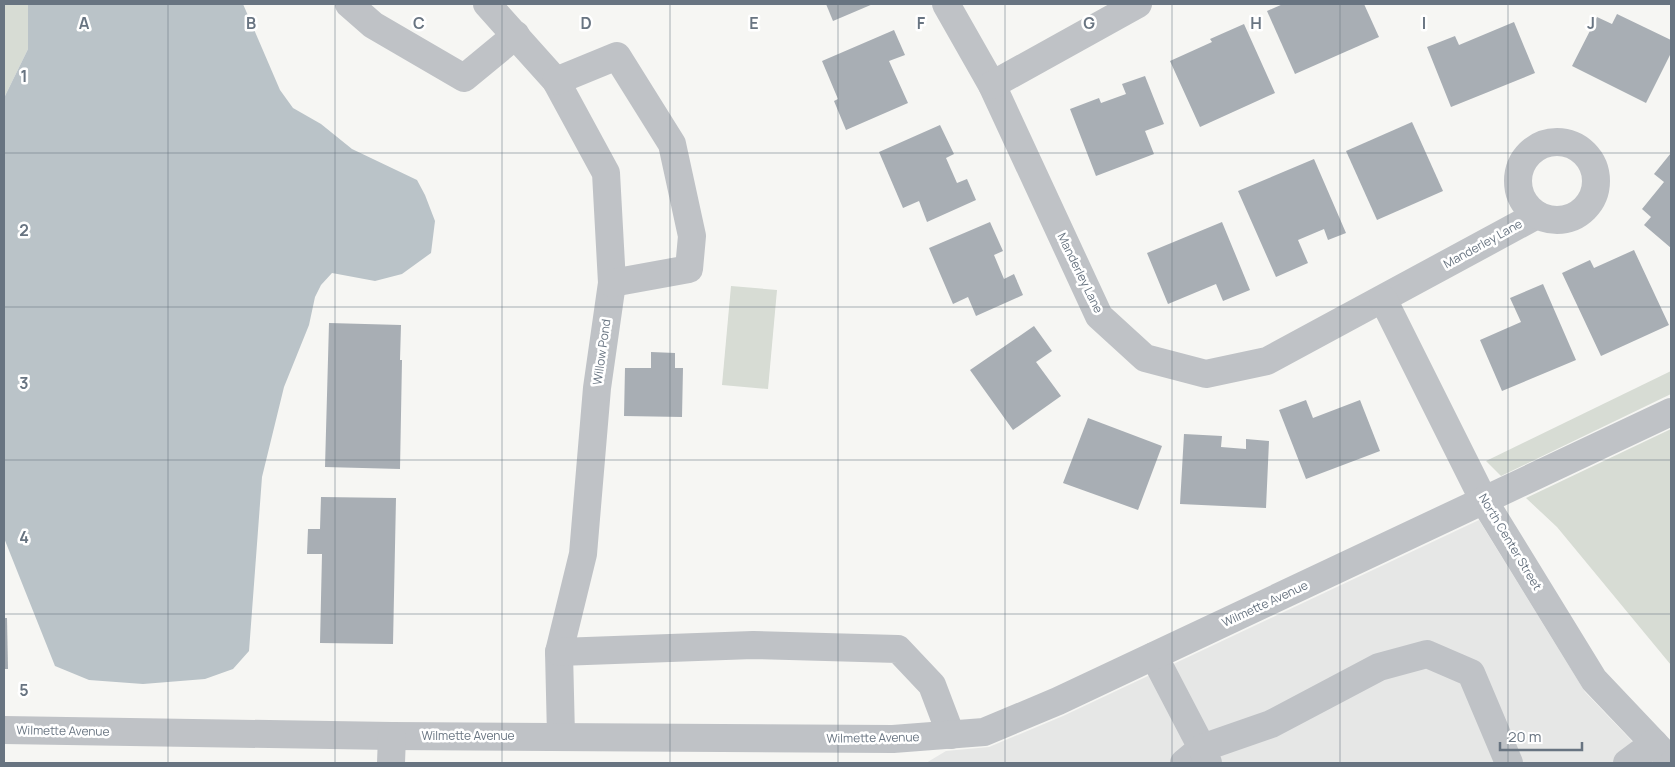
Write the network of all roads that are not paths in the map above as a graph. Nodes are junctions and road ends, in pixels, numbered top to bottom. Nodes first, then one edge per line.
1 (349, 4) edge
2 (487, 4) edge
3 (946, 4) edge
4 (1138, 4) edge
5 (516, 35) junction
6 (556, 80) junction
7 (992, 85) junction
8 (1537, 215) dead end
9 (612, 283) junction
10 (1383, 299) junction
11 (1671, 412) edge
12 (1484, 501) junction
13 (559, 652) junction
14 (1154, 656) junction
15 (4, 730) edge
16 (951, 735) junction
17 (392, 736) junction
18 (560, 736) junction
19 (1663, 752) edge
20 (1198, 758) edge
21 (391, 763) edge
22 (1509, 763) edge
23 (1627, 763) edge

1 - 5 street
2 - 5 street, Willow Pond
3 - 7 street, Manderley Lane
4 - 7 street
5 - 6 street, Willow Pond
6 - 9 street, Willow Pond
6 - 9 street
7 - 10 street, Manderley Lane
8 - 10 street, Manderley Lane
9 - 13 street, Willow Pond
10 - 12 street, North Center Street
11 - 12 street, Wilmette Avenue
12 - 14 street, Wilmette Avenue
12 - 19 street, North Center Street
13 - 16 street
13 - 18 street, Willow Pond
14 - 16 street, Wilmette Avenue
14 - 20 street
15 - 17 street, Wilmette Avenue
16 - 18 street, Wilmette Avenue
17 - 18 street, Wilmette Avenue
17 - 21 street
19 - 23 street
20 - 22 street

